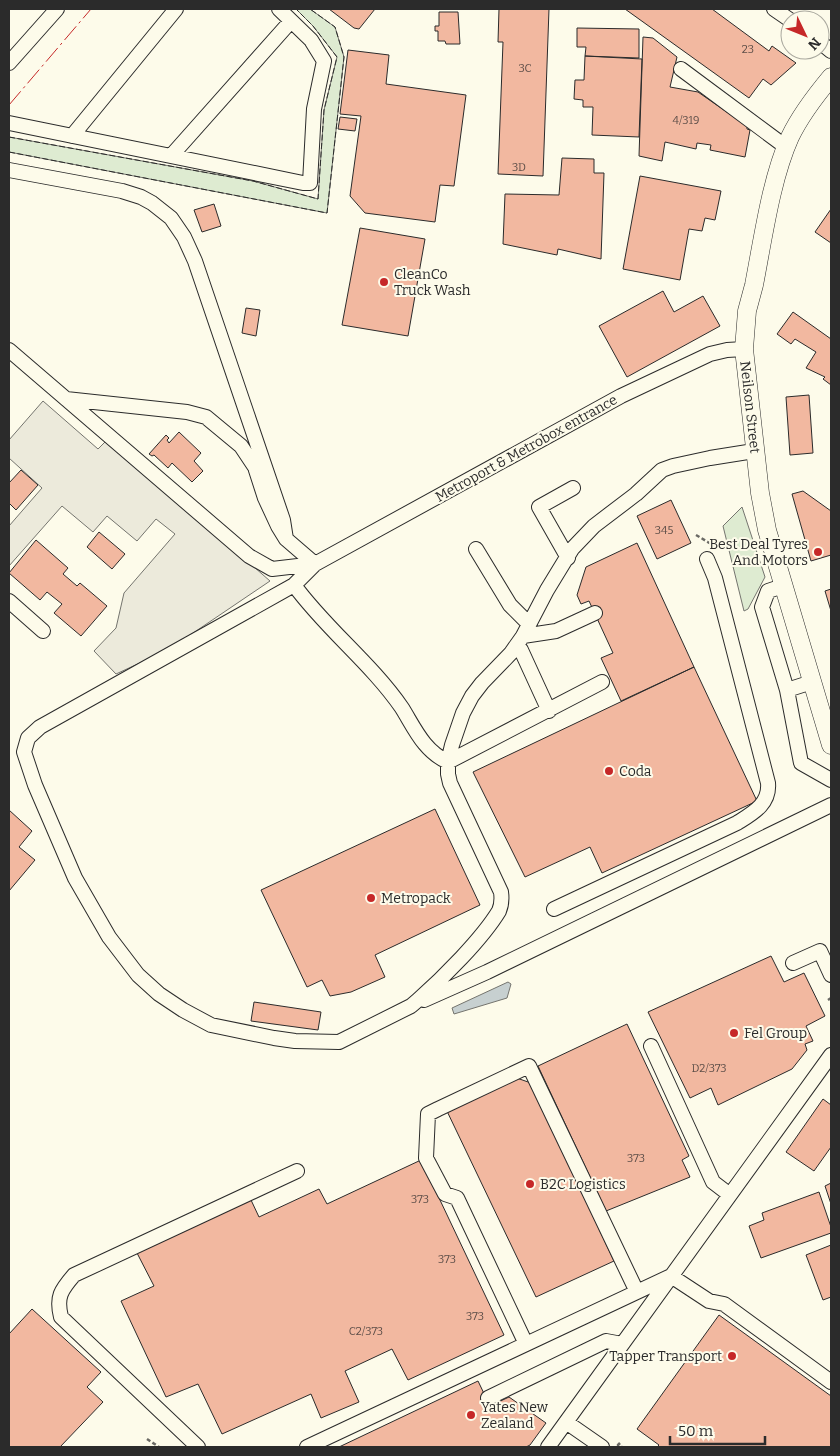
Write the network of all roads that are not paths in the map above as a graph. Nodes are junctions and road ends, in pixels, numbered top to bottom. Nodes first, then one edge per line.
1 (57, 9) edge
2 (176, 9) edge
3 (280, 9) edge
4 (291, 21) junction
5 (9, 63) edge
6 (681, 69) dead end
7 (831, 77) edge
8 (9, 123) edge
9 (72, 136) junction
10 (786, 147) junction
11 (171, 156) junction
12 (9, 170) edge
13 (744, 349) junction
14 (9, 350) edge
15 (65, 399) junction
16 (754, 451) junction
17 (573, 488) dead end
18 (286, 539) junction
19 (476, 549) dead end
20 (568, 558) junction
21 (707, 559) dead end
22 (315, 564) junction
23 (294, 585) junction
24 (783, 586) junction
25 (9, 601) edge
26 (595, 613) dead end
27 (43, 631) dead end
28 (523, 635) junction
29 (602, 682) dead end
30 (812, 682) junction
31 (786, 690) junction
32 (549, 711) junction
33 (831, 745) edge
34 (448, 762) junction
35 (831, 780) edge
36 (831, 805) edge
37 (554, 909) dead end
38 (793, 963) dead end
39 (831, 975) edge
40 (407, 1008) junction
41 (651, 1046) dead end
42 (831, 1055) edge
43 (297, 1172) dead end
44 (730, 1195) junction
45 (671, 1276) junction
46 (637, 1292) junction
47 (526, 1344) junction
48 (622, 1344) junction
49 (831, 1382) edge
50 (488, 1398) dead end
51 (566, 1422) junction
52 (550, 1446) edge
53 (198, 1447) edge
54 (307, 1447) edge
55 (602, 1447) edge

1 - 5 street
2 - 9 street
3 - 4 street
4 - 11 street
4 - 11 street
6 - 10 street
7 - 10 main road, Neilson Street
8 - 9 street
9 - 11 street
10 - 13 main road, Neilson Street
12 - 18 street
13 - 16 main road, Neilson Street
13 - 22 street, Metroport & Metrobox entrance
14 - 15 street
15 - 18 street
15 - 22 street
16 - 20 street
16 - 24 main road, Neilson Street
17 - 20 street
18 - 22 street
19 - 28 street
20 - 28 street
21 - 37 street
22 - 23 street
23 - 34 street
23 - 40 street
24 - 30 main road, Neilson Street
24 - 31 street
25 - 27 street
26 - 28 street
28 - 32 street
28 - 34 street
29 - 32 street
30 - 31 street
30 - 33 main road, Neilson Street
31 - 35 street
32 - 34 street
34 - 40 street
36 - 40 street
38 - 39 street
41 - 44 street
42 - 44 street
43 - 53 street
44 - 45 street
45 - 46 street
45 - 48 street
45 - 49 street
46 - 47 street
46 - 47 street
47 - 54 street
48 - 50 street
48 - 51 street
51 - 52 street
51 - 55 street

